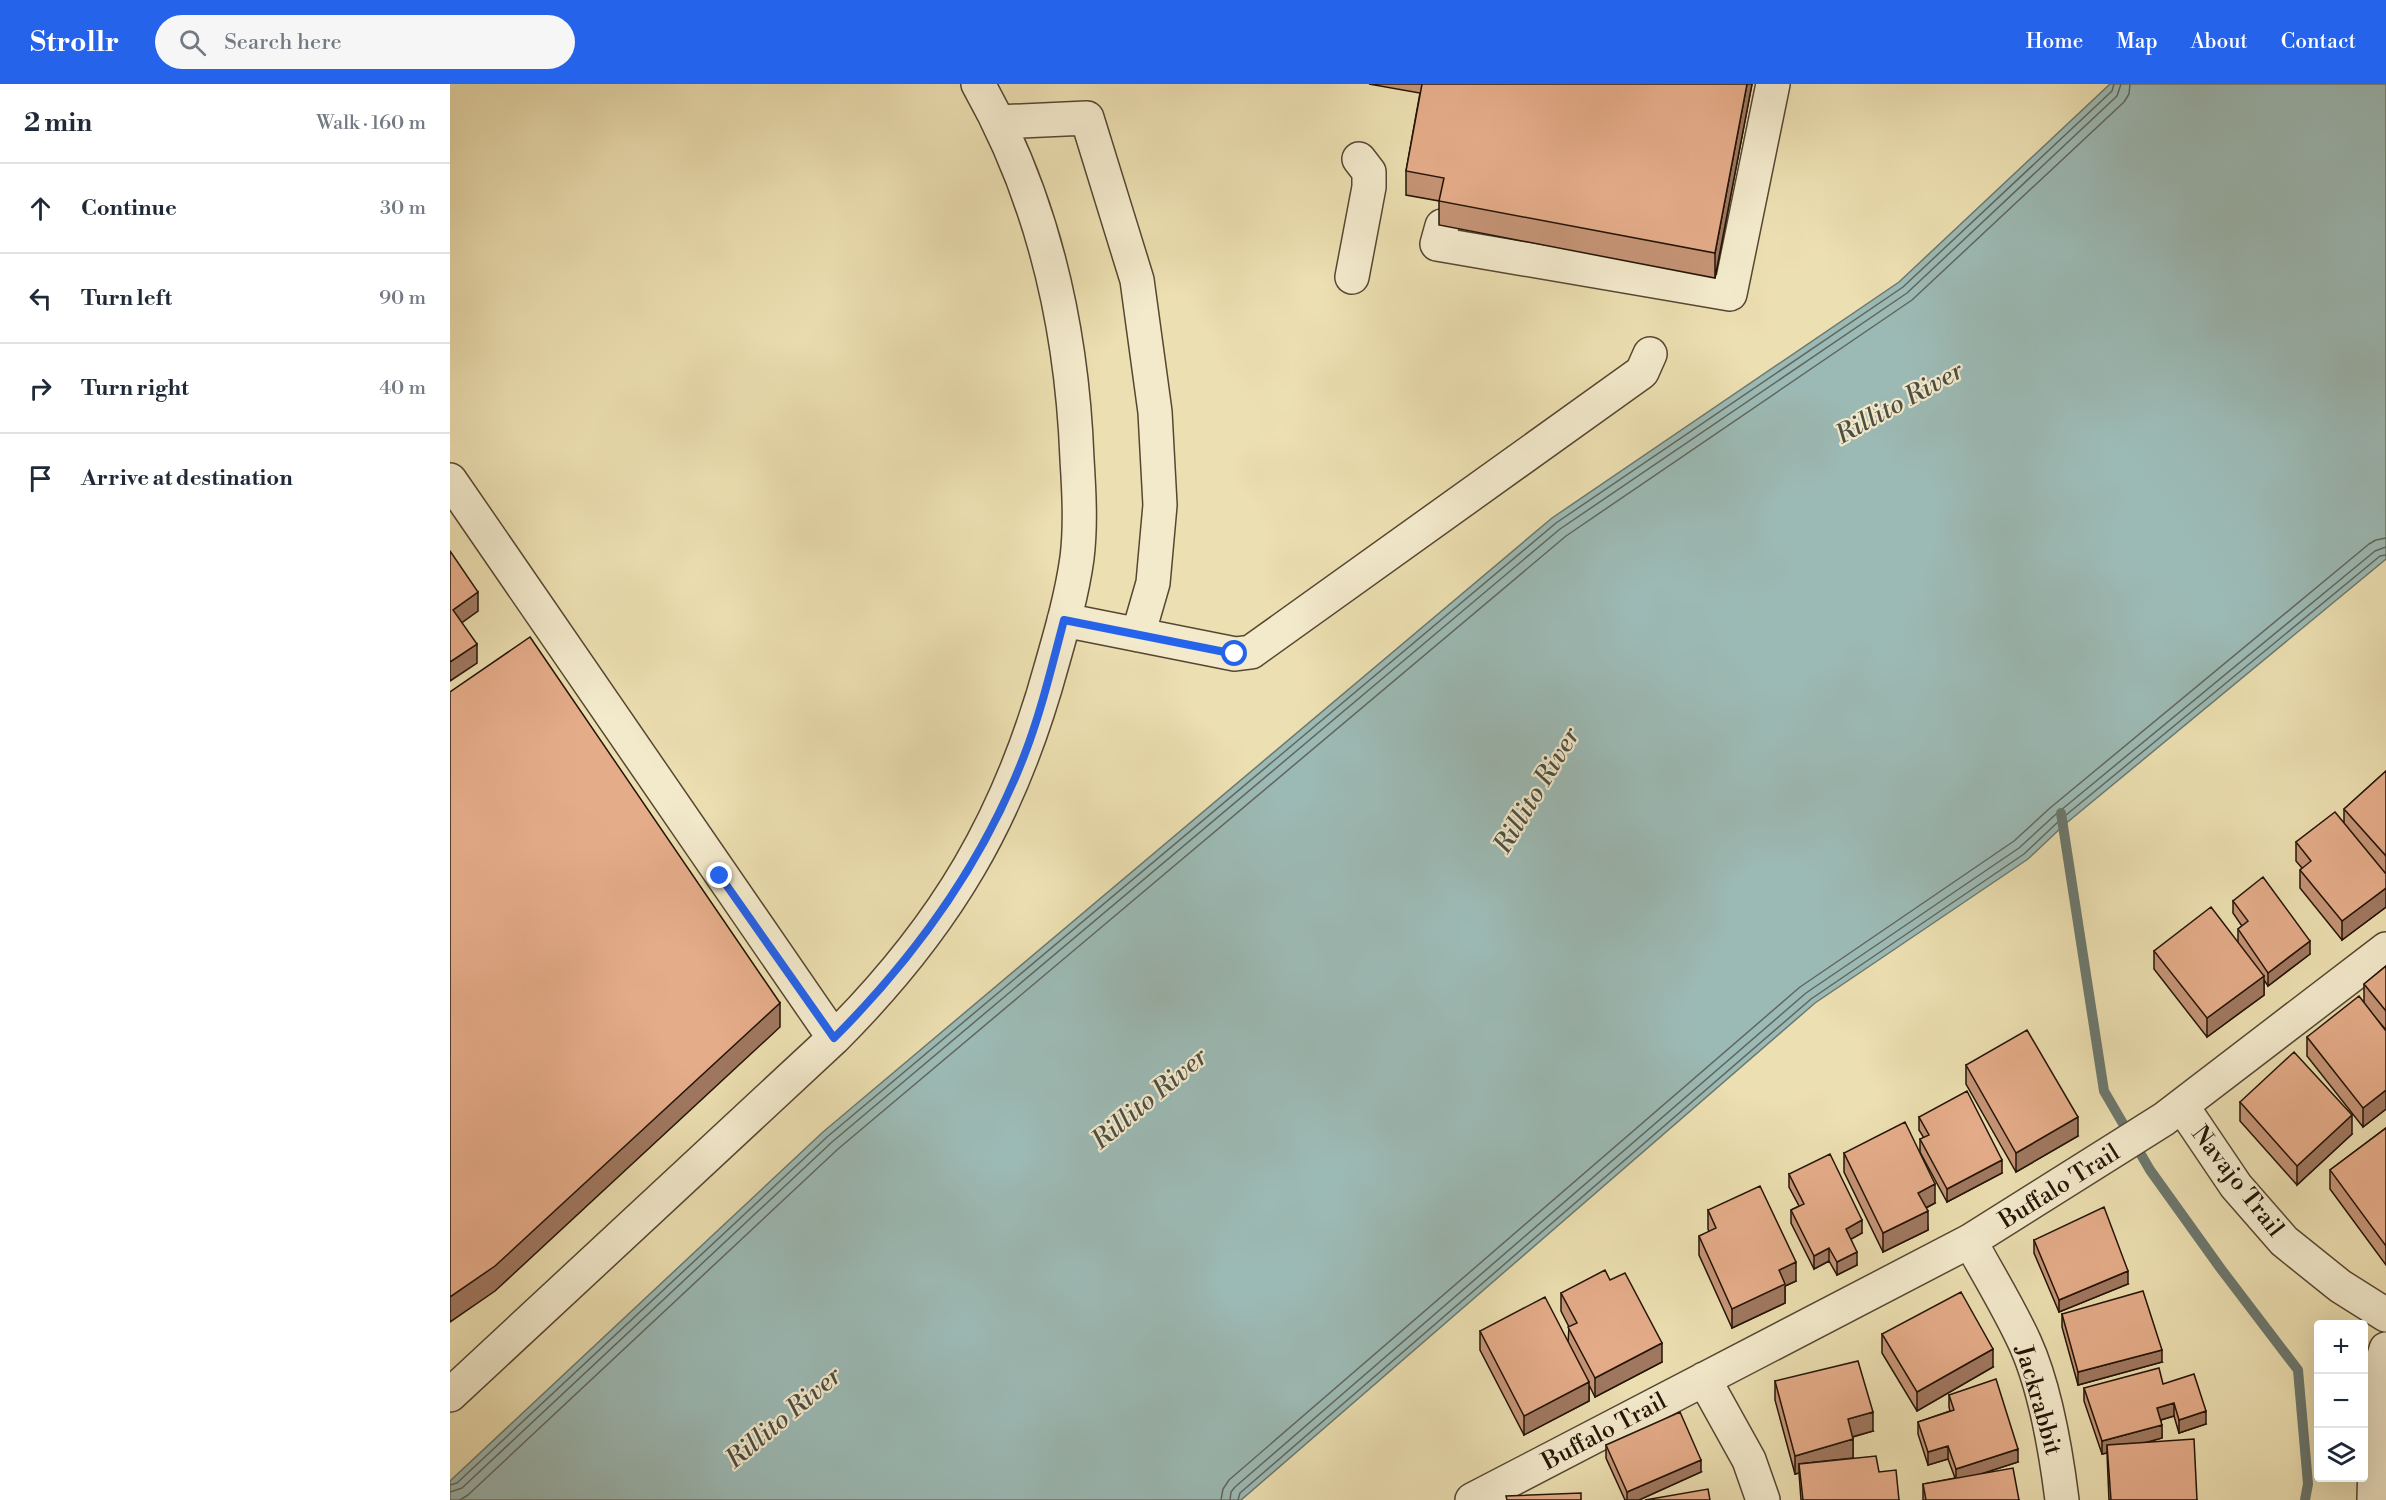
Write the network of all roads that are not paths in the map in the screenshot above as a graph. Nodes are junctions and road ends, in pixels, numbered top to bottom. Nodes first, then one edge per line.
1 (978, 84) edge
2 (1773, 84) edge
3 (998, 122) junction
4 (1359, 159) dead end
5 (1442, 226) edge
6 (1352, 277) dead end
7 (1650, 354) dead end
8 (450, 480) edge
9 (1064, 620) junction
10 (1138, 635) junction
11 (2386, 949) edge
12 (834, 1038) junction
13 (2173, 1113) junction
14 (1970, 1241) junction
15 (2386, 1315) edge
16 (2386, 1349) edge
17 (1704, 1379) junction
18 (450, 1395) edge
19 (1472, 1500) edge
20 (1763, 1500) edge
21 (2062, 1500) edge
22 (2374, 1500) edge

1 - 3 street
2 - 5 street
3 - 9 street
3 - 10 street
4 - 6 street
7 - 10 street
8 - 12 street
9 - 10 street
9 - 12 street
11 - 13 street, Buffalo Trail
12 - 18 street
13 - 14 street, Buffalo Trail
13 - 15 street, Navajo Trail
14 - 17 street, Buffalo Trail
14 - 21 street, Jackrabbit
16 - 22 street
17 - 19 street, Buffalo Trail
17 - 20 street

